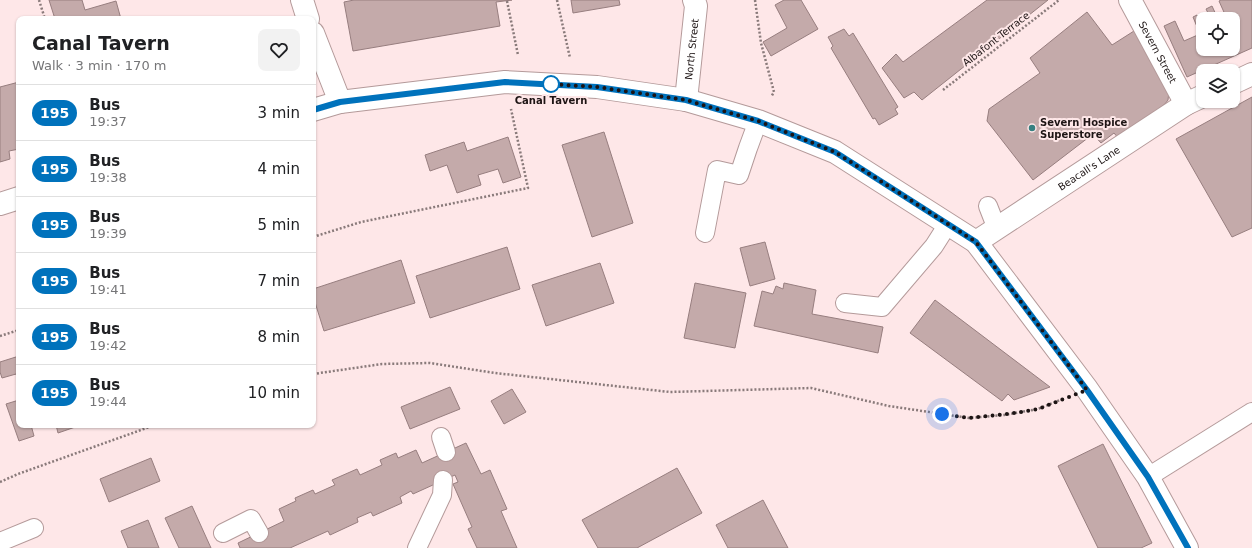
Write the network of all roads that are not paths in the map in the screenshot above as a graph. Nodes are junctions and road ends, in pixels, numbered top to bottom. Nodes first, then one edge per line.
1 (302, 0) edge
2 (694, 0) edge
3 (1130, 0) edge
4 (307, 16) edge
5 (316, 41) edge
6 (1252, 74) edge
7 (1240, 80) edge
8 (686, 100) junction
9 (1194, 100) edge
10 (340, 102) junction
11 (316, 109) edge
12 (758, 121) junction
13 (16, 199) edge
14 (0, 204) edge
15 (988, 206) dead end
16 (948, 224) junction
17 (997, 229) junction
18 (705, 233) dead end
19 (976, 242) junction
20 (845, 303) dead end
21 (1252, 412) edge
22 (1148, 477) junction
23 (443, 480) dead end
24 (34, 528) dead end
25 (223, 533) dead end
26 (258, 533) dead end
27 (0, 542) edge
28 (416, 548) edge
29 (1188, 548) edge

1 - 4 street
2 - 8 street, North Street
3 - 9 street, Severn Street
5 - 10 street
6 - 7 street
8 - 10 street
8 - 12 street
9 - 17 street, Beacall's Lane
10 - 11 street
12 - 16 street
12 - 18 lane
13 - 14 street
15 - 17 lane
16 - 19 street
16 - 20 lane
17 - 19 street, Beacall's Lane
19 - 22 street
21 - 22 lane
22 - 29 street
23 - 28 lane
24 - 27 lane
25 - 26 lane

